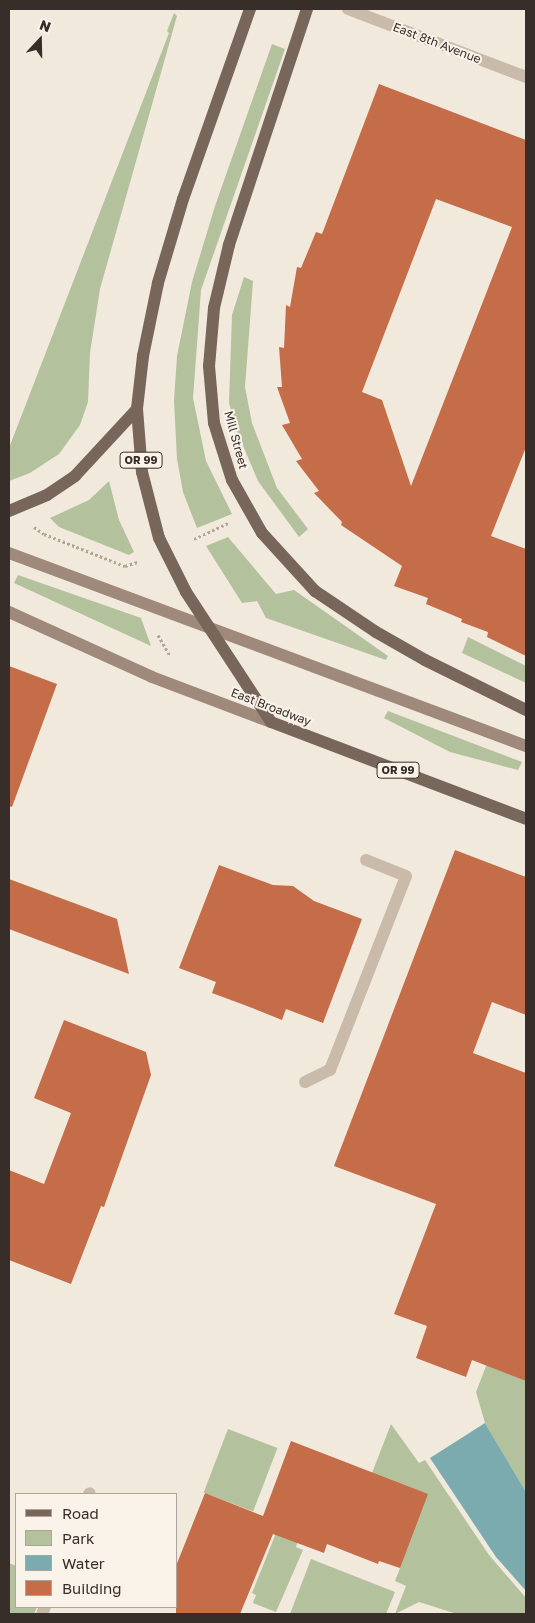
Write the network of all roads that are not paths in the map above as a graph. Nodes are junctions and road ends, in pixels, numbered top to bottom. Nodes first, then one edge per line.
1 (250, 9) edge
2 (307, 9) edge
3 (348, 9) edge
4 (526, 77) edge
5 (137, 409) junction
6 (9, 511) edge
7 (9, 552) edge
8 (9, 612) edge
9 (206, 624) junction
10 (526, 710) edge
11 (271, 722) junction
12 (526, 746) edge
13 (526, 819) edge
14 (366, 860) dead end
15 (306, 1082) dead end

1 - 5 main road, OR 99
2 - 10 main road, Mill Street
3 - 4 street, East 8th Avenue
5 - 6 main road
5 - 9 main road, OR 99
7 - 9 main road
8 - 11 main road, East Broadway
9 - 11 main road, OR 99
9 - 12 main road
11 - 13 main road, East Broadway / OR 99
14 - 15 street

